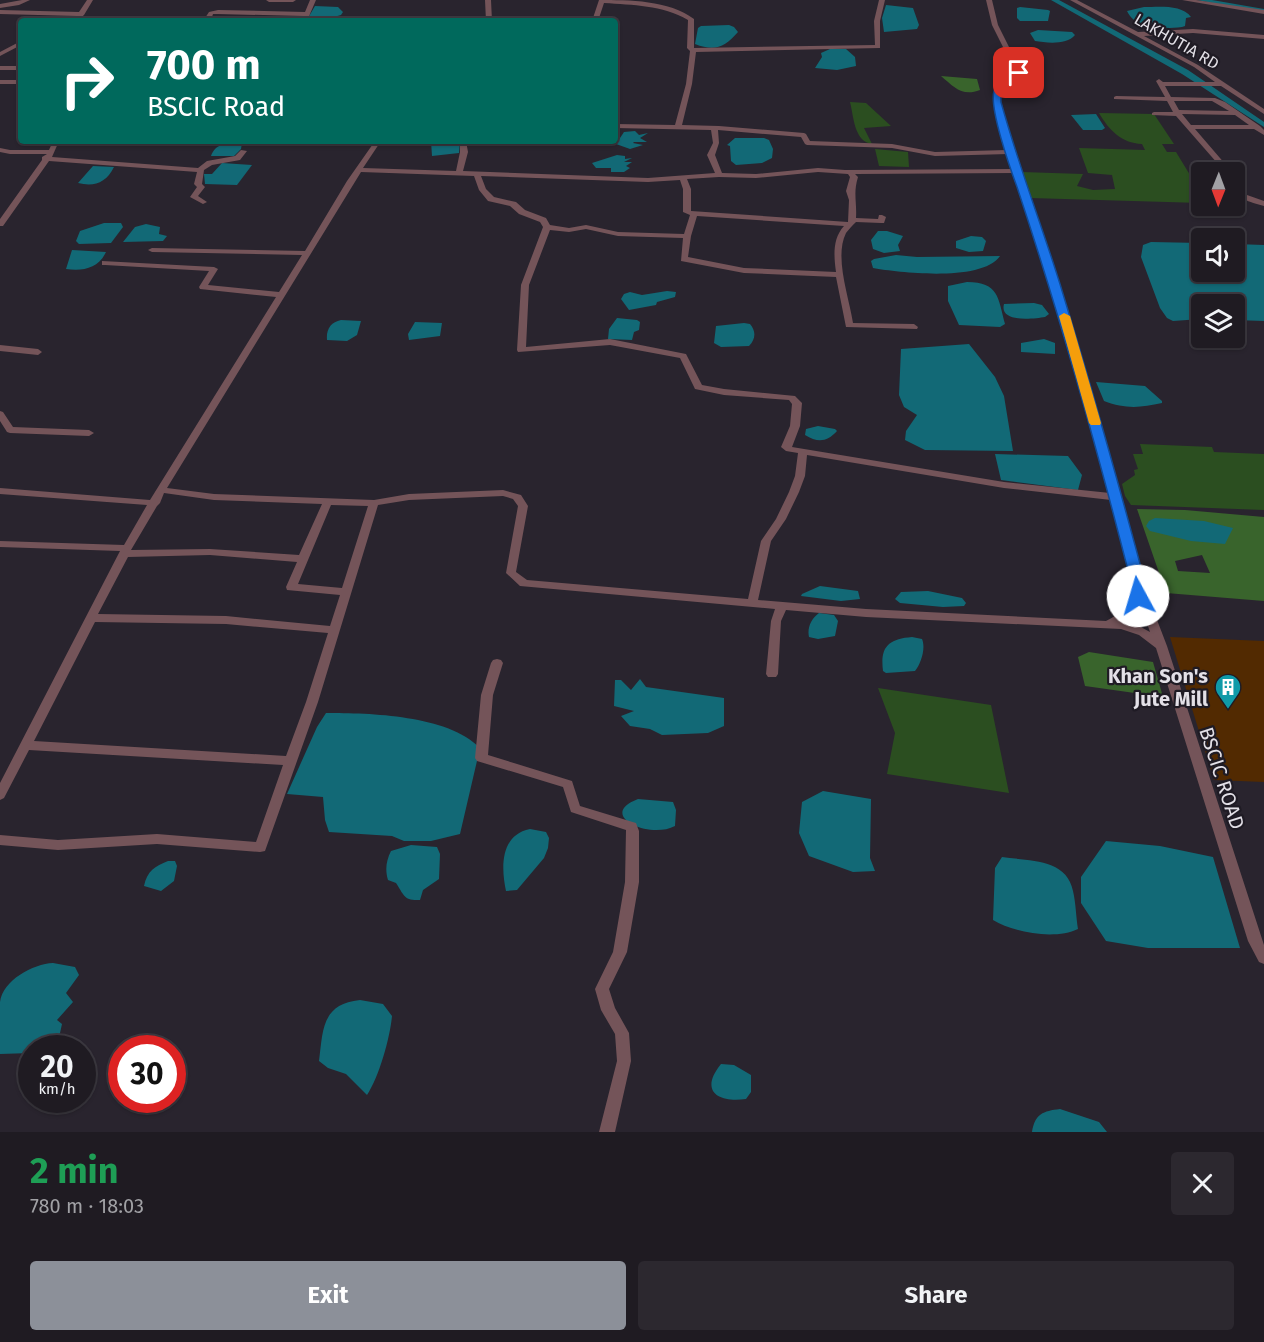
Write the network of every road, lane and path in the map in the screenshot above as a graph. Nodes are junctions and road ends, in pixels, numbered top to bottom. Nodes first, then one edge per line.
1 (27, 0) edge
2 (90, 0) edge
3 (270, 0) edge
4 (293, 0) edge
5 (313, 0) edge
6 (488, 0) edge
7 (882, 0) edge
8 (989, 0) edge
9 (1073, 0) edge
10 (1185, 0) edge
11 (602, 1) edge
12 (0, 6) edge
13 (0, 12) edge
14 (1264, 12) edge
15 (82, 14) junction
16 (307, 14) junction
17 (79, 18) edge
18 (208, 18) edge
19 (305, 18) edge
20 (489, 18) edge
21 (595, 18) edge
22 (1139, 34) junction
23 (1264, 37) edge
24 (18, 45) edge
25 (693, 50) junction
26 (0, 54) edge
27 (0, 68) edge
28 (18, 68) edge
29 (0, 82) edge
30 (18, 82) edge
31 (1222, 84) junction
32 (1168, 98) junction
33 (1116, 99) dead end
34 (1264, 112) edge
35 (1177, 113) junction
36 (1237, 113) junction
37 (1154, 114) dead end
38 (618, 126) edge
39 (1264, 126) edge
40 (678, 127) junction
41 (1190, 127) junction
42 (714, 128) junction
43 (1255, 128) junction
44 (1264, 133) edge
45 (55, 144) edge
46 (376, 144) edge
47 (463, 144) edge
48 (0, 150) edge
49 (243, 151) dead end
50 (52, 152) junction
51 (1010, 152) junction
52 (45, 159) junction
53 (1220, 162) edge
54 (201, 170) junction
55 (358, 170) junction
56 (1016, 171) junction
57 (850, 172) junction
58 (459, 173) junction
59 (476, 173) junction
60 (719, 175) junction
61 (683, 178) junction
62 (1245, 197) edge
63 (203, 202) dead end
64 (1264, 204) edge
65 (694, 214) junction
66 (882, 217) dead end
67 (850, 222) junction
68 (0, 224) edge
69 (547, 227) junction
70 (687, 236) junction
71 (152, 250) dead end
72 (308, 253) junction
73 (105, 263) dead end
74 (839, 275) junction
75 (282, 295) junction
76 (914, 327) dead end
77 (0, 348) edge
78 (38, 352) dead end
79 (0, 414) edge
80 (89, 433) dead end
81 (803, 452) junction
82 (0, 490) edge
83 (161, 490) junction
84 (1116, 498) junction
85 (328, 501) junction
86 (155, 503) junction
87 (375, 503) junction
88 (0, 544) edge
89 (126, 551) junction
90 (303, 559) junction
91 (1139, 586) junction
92 (345, 592) junction
93 (752, 603) junction
94 (782, 606) junction
95 (91, 618) junction
96 (1106, 624) junction
97 (334, 630) junction
98 (1161, 646) junction
99 (497, 663) dead end
100 (772, 674) dead end
101 (26, 745) junction
102 (291, 761) junction
103 (0, 795) edge
104 (0, 840) edge
105 (1264, 958) edge
106 (607, 1132) edge

1 - 12 street
2 - 15 street
3 - 4 street
5 - 16 street
6 - 20 street
7 - 25 street
8 - 51 street, BSCIC ROAD
9 - 22 street, LAKHUTIA RD
10 - 14 street
11 - 21 street
11 - 25 street
13 - 15 street
15 - 17 street
16 - 18 street
16 - 19 street
22 - 23 street
22 - 31 street, LAKHUTIA RD
24 - 26 street
25 - 40 street
27 - 28 street
29 - 30 street
31 - 32 street
31 - 34 street, LAKHUTIA RD
32 - 33 street
32 - 35 street
32 - 36 street
35 - 36 street
35 - 37 street
35 - 41 street
36 - 43 street
38 - 40 street
39 - 43 street
40 - 42 street
41 - 43 street
41 - 53 street
42 - 51 street
42 - 60 street
43 - 44 street
45 - 50 street
46 - 55 street
47 - 58 street
48 - 50 street
49 - 54 street
50 - 52 street
51 - 56 street, BSCIC ROAD
52 - 54 street
52 - 68 street
54 - 63 street
55 - 58 street
55 - 72 street
56 - 57 street
56 - 84 street, BSCIC ROAD
57 - 60 street
57 - 67 street
58 - 59 street
59 - 61 street
59 - 69 street
60 - 61 street
61 - 65 street
62 - 64 street
65 - 67 street
65 - 70 street
66 - 67 street
67 - 74 street
69 - 70 street
69 - 81 street
70 - 74 street
71 - 72 street
72 - 75 street
73 - 75 street
74 - 76 street
75 - 83 street
77 - 78 street
79 - 80 street
81 - 84 street
81 - 93 street
82 - 86 street
83 - 85 street
83 - 86 street
84 - 91 street, BSCIC ROAD
85 - 87 street
85 - 90 street
86 - 89 street
87 - 92 street
87 - 93 street
88 - 89 street
89 - 90 street
89 - 95 street
90 - 92 street
91 - 96 street
91 - 98 street, BSCIC ROAD
92 - 97 street
93 - 94 street
94 - 96 street
94 - 100 street
95 - 97 street
95 - 101 street
96 - 98 street
97 - 102 street
98 - 105 street, BSCIC ROAD
99 - 106 street
101 - 102 street
101 - 103 street
102 - 104 street

